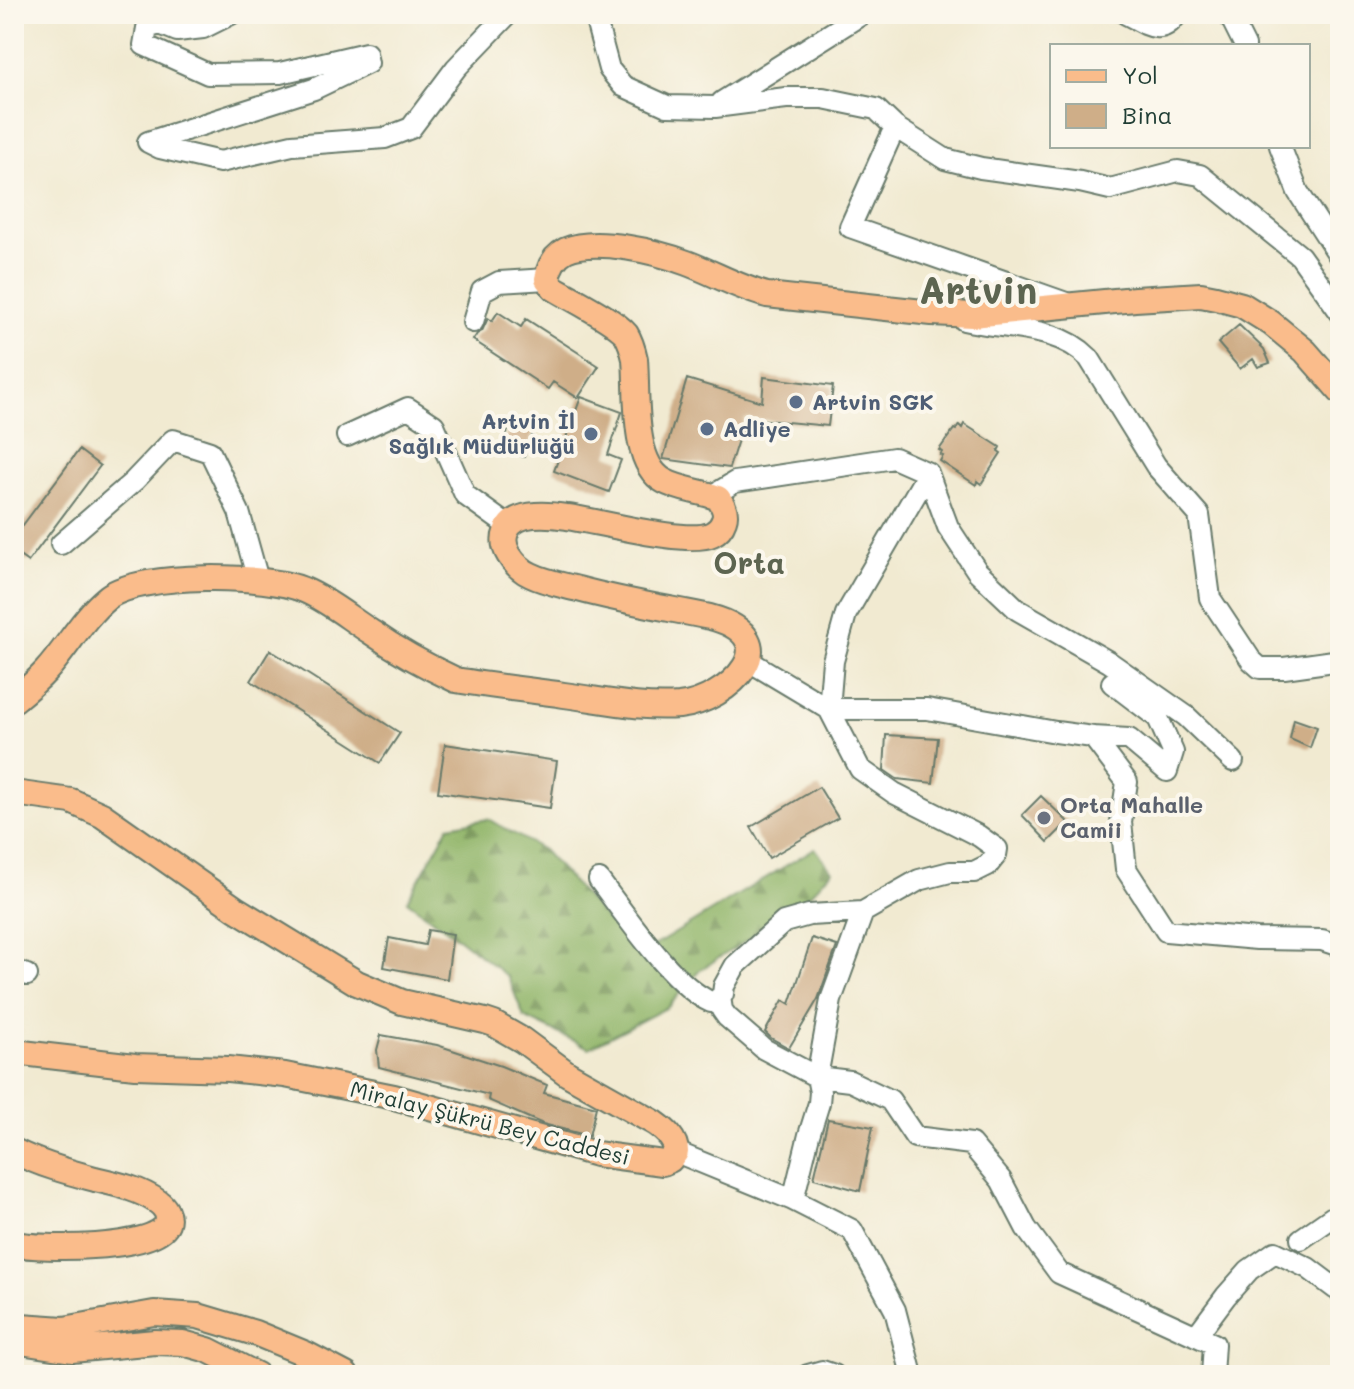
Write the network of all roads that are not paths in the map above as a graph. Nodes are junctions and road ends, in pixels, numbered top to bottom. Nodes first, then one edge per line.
1 (231, 14) edge
2 (508, 14) edge
3 (590, 14) edge
4 (862, 14) edge
5 (1126, 14) edge
6 (1177, 14) edge
7 (1229, 14) edge
8 (1244, 44) edge
9 (715, 107) junction
10 (895, 127) junction
11 (1281, 148) edge
12 (1340, 257) edge
13 (547, 279) junction
14 (1072, 306) junction
15 (1340, 312) edge
16 (932, 313) junction
17 (473, 322) dead end
18 (1340, 391) edge
19 (347, 436) dead end
20 (928, 473) junction
21 (712, 496) junction
22 (508, 526) junction
23 (61, 544) dead end
24 (258, 580) junction
25 (1340, 657) edge
26 (749, 661) junction
27 (1112, 683) dead end
28 (14, 700) edge
29 (829, 709) junction
30 (1093, 737) junction
31 (1233, 761) dead end
32 (14, 793) edge
33 (599, 880) dead end
34 (863, 912) junction
35 (1340, 946) edge
36 (720, 997) junction
37 (14, 1052) edge
38 (817, 1077) junction
39 (14, 1151) edge
40 (676, 1152) junction
41 (793, 1200) junction
42 (1340, 1212) edge
43 (1301, 1239) dead end
44 (14, 1244) edge
45 (1340, 1288) edge
46 (14, 1323) edge
47 (1196, 1336) junction
48 (14, 1341) edge
49 (257, 1375) edge
50 (346, 1375) edge
51 (808, 1375) edge
52 (834, 1375) edge
53 (912, 1375) edge
54 (1212, 1375) edge

1 - 2 street
3 - 9 street
4 - 9 street
5 - 6 street
7 - 8 street
9 - 10 street
10 - 14 street
10 - 15 street
11 - 12 street
13 - 16 main road
13 - 17 street
13 - 21 main road
14 - 16 main road
14 - 18 main road
16 - 25 street
19 - 22 street
20 - 21 street
20 - 29 street
20 - 31 street
21 - 22 main road
22 - 26 main road
23 - 24 street
24 - 26 main road
24 - 28 main road
26 - 29 street
27 - 30 street
29 - 30 street
29 - 34 street
30 - 35 street
32 - 40 main road, Miralay Şükrü Bey Caddesi
33 - 36 street
34 - 36 street
34 - 38 street
36 - 38 street
37 - 40 main road, Miralay Şükrü Bey Caddesi
38 - 41 street
38 - 47 street
39 - 44 main road
40 - 41 street
41 - 53 street
42 - 43 street
45 - 47 street
46 - 50 main road
47 - 54 street
48 - 49 main road
51 - 52 street

